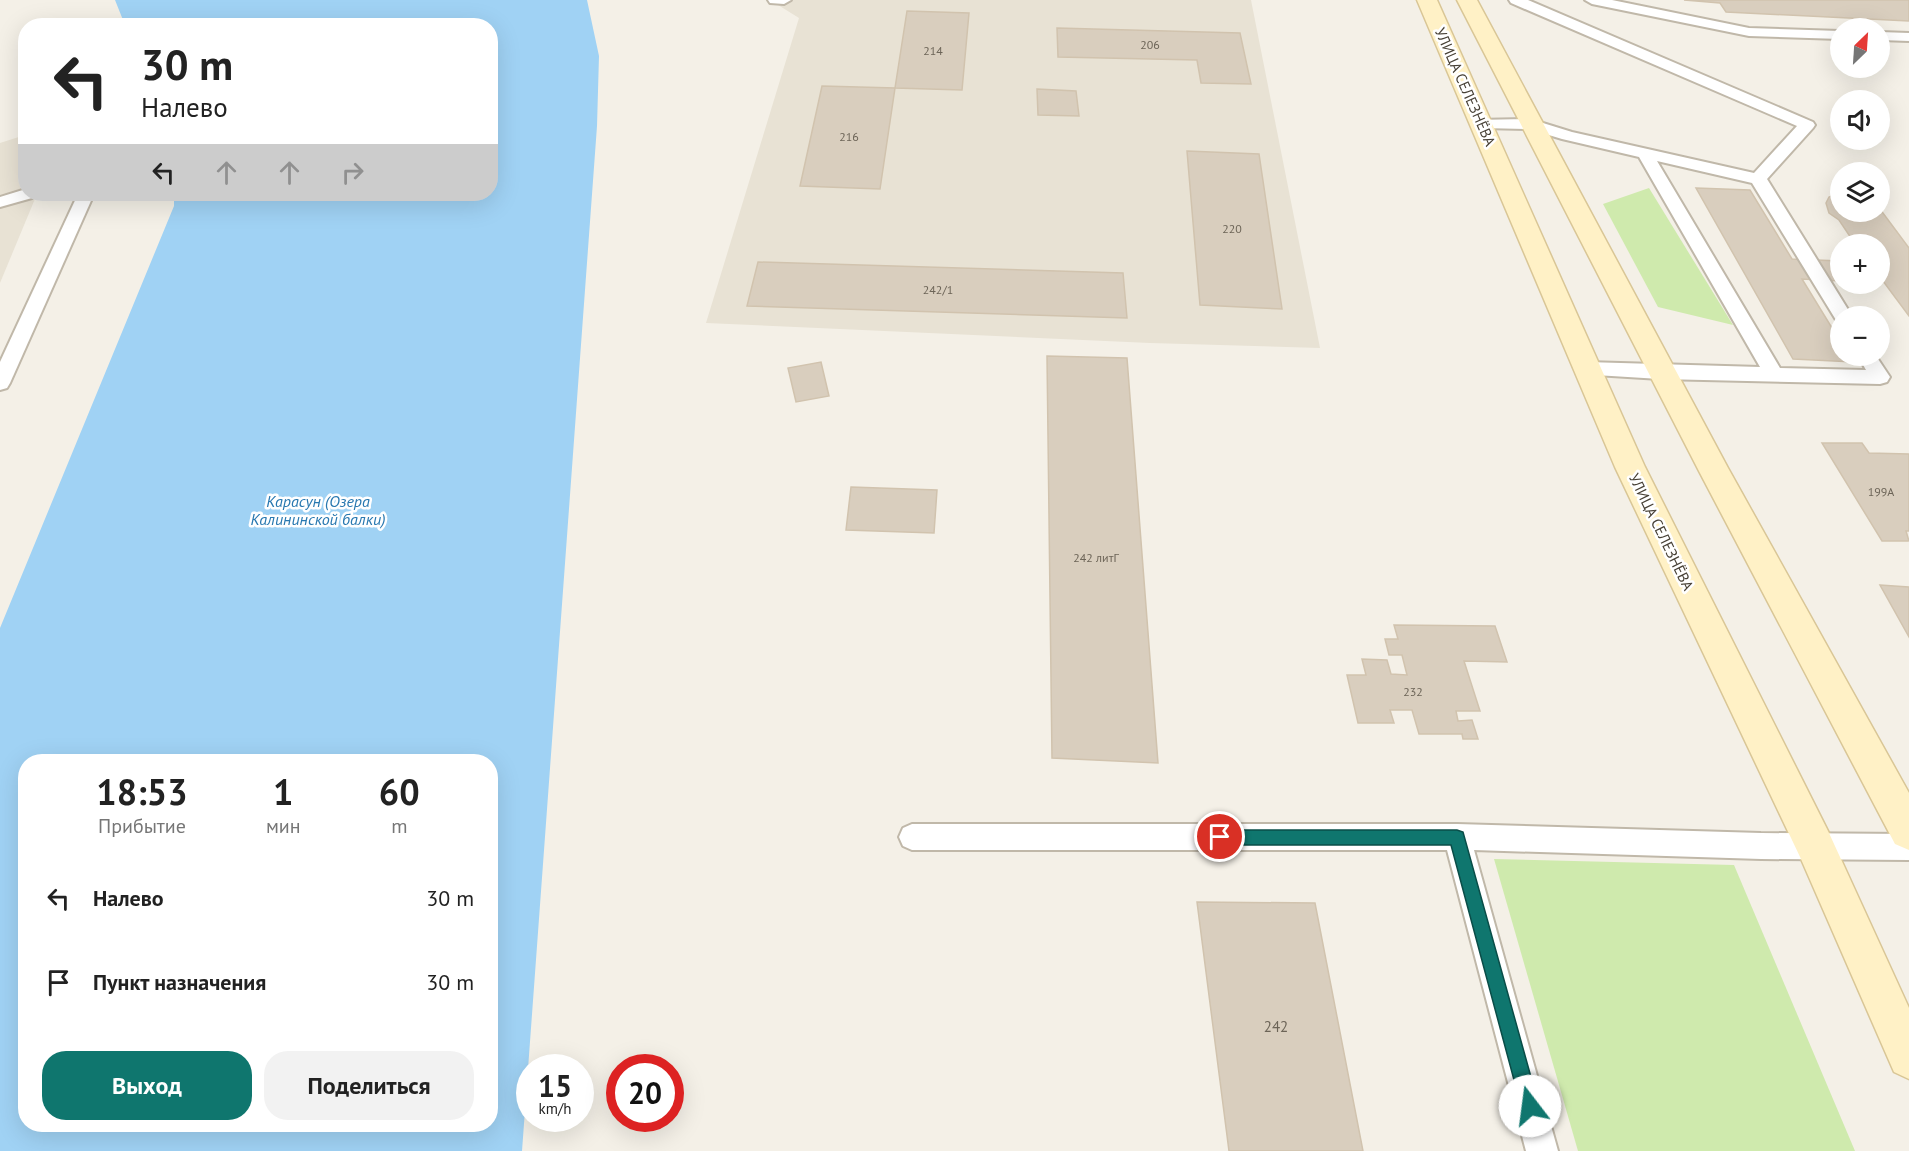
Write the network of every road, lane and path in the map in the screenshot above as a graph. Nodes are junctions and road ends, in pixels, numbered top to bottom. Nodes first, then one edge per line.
1 (775, 0) edge
2 (784, 0) edge
3 (1427, 0) edge
4 (1467, 0) edge
5 (1516, 0) edge
6 (1592, 0) edge
7 (1830, 35) edge
8 (1890, 36) edge
9 (1909, 37) edge
10 (1482, 123) junction
11 (1530, 124) junction
12 (1645, 154) junction
13 (1758, 179) junction
14 (18, 196) edge
15 (83, 201) edge
16 (0, 202) edge
17 (1837, 306) edge
18 (1873, 366) edge
19 (1586, 369) junction
20 (1664, 373) junction
21 (1773, 373) junction
22 (0, 383) edge
23 (1909, 831) edge
24 (912, 837) dead end
25 (1457, 837) junction
26 (1815, 846) junction
27 (1909, 847) edge
28 (1909, 1057) edge
29 (1542, 1151) edge

1 - 2 lane
3 - 10 main road, УЛИЦА СЕЛЕЗНЁВА
4 - 11 main road
5 - 13 lane
6 - 7 lane
8 - 9 lane
10 - 11 lane
10 - 19 main road, УЛИЦА СЕЛЕЗНЁВА
11 - 12 lane
11 - 20 main road
12 - 13 lane
12 - 21 lane
13 - 17 lane
14 - 16 lane
15 - 22 lane
18 - 21 lane
19 - 20 lane
19 - 26 main road, УЛИЦА СЕЛЕЗНЁВА
20 - 21 lane
20 - 23 main road
24 - 25 lane
25 - 26 lane
25 - 29 lane
26 - 27 lane
26 - 28 main road, УЛИЦА СЕЛЕЗНЁВА

